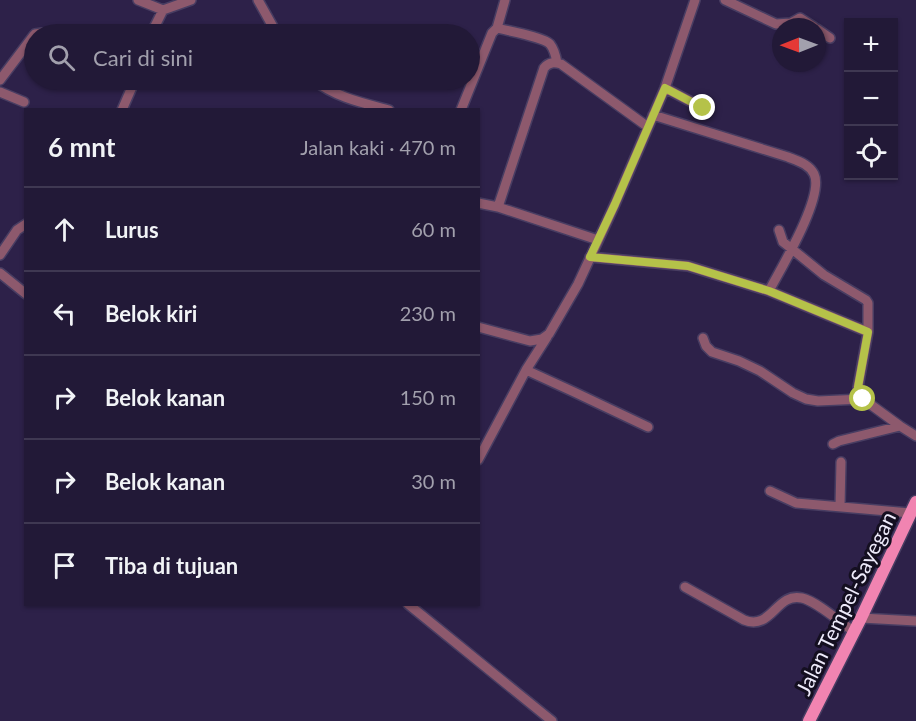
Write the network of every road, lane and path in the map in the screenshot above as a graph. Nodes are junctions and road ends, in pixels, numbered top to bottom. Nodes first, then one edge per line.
1 (138, 0) edge
2 (191, 0) edge
3 (258, 0) edge
4 (506, 0) edge
5 (695, 0) edge
6 (725, 0) edge
7 (148, 2) edge
8 (163, 10) junction
9 (772, 23) edge
10 (156, 24) edge
11 (271, 24) edge
12 (497, 28) junction
13 (826, 35) edge
14 (830, 38) dead end
15 (24, 49) edge
16 (480, 62) edge
17 (557, 63) junction
18 (0, 80) edge
19 (665, 88) junction
20 (131, 90) edge
21 (328, 90) edge
22 (468, 90) edge
23 (0, 92) edge
24 (24, 102) dead end
25 (123, 108) edge
26 (382, 108) edge
27 (461, 108) edge
28 (706, 113) dead end
29 (653, 115) junction
30 (648, 127) junction
31 (480, 203) edge
32 (498, 207) junction
33 (24, 225) edge
34 (778, 230) dead end
35 (598, 240) junction
36 (792, 249) junction
37 (0, 255) edge
38 (590, 257) junction
39 (0, 273) edge
40 (769, 291) junction
41 (24, 292) edge
42 (480, 328) edge
43 (868, 332) junction
44 (549, 333) junction
45 (703, 338) dead end
46 (526, 370) junction
47 (863, 399) junction
48 (900, 426) junction
49 (648, 427) dead end
50 (916, 436) edge
51 (833, 444) dead end
52 (480, 456) edge
53 (841, 462) dead end
54 (770, 491) dead end
55 (840, 506) junction
56 (914, 508) edge
57 (685, 587) dead end
58 (410, 606) edge
59 (861, 618) junction
60 (916, 621) edge
61 (853, 631) junction
62 (552, 721) edge
63 (809, 721) edge

1 - 7 street
2 - 8 street
3 - 11 street
4 - 12 street
5 - 19 street
6 - 9 street
7 - 8 street
8 - 10 street
12 - 16 street
12 - 17 street
13 - 14 street
15 - 18 street
17 - 30 street
17 - 32 street
19 - 28 street
19 - 29 street
20 - 25 street
21 - 26 street
22 - 27 street
23 - 24 street
29 - 30 street
29 - 36 street
30 - 35 street
31 - 32 street
32 - 35 street
33 - 37 street
34 - 36 street
35 - 38 street
36 - 40 street
36 - 43 street
38 - 40 street
38 - 44 street
39 - 41 street
40 - 43 street
42 - 44 street
43 - 47 street
44 - 46 street
45 - 47 street
46 - 49 street
46 - 52 street
47 - 48 street
48 - 50 street
48 - 51 street
53 - 55 street
54 - 55 street
55 - 56 street
56 - 59 main road, Jalan Tempel-Sayegan
57 - 61 street
58 - 62 street
59 - 60 street
59 - 61 main road, Jalan Tempel-Sayegan
61 - 63 main road, Jalan Tempel-Sayegan

